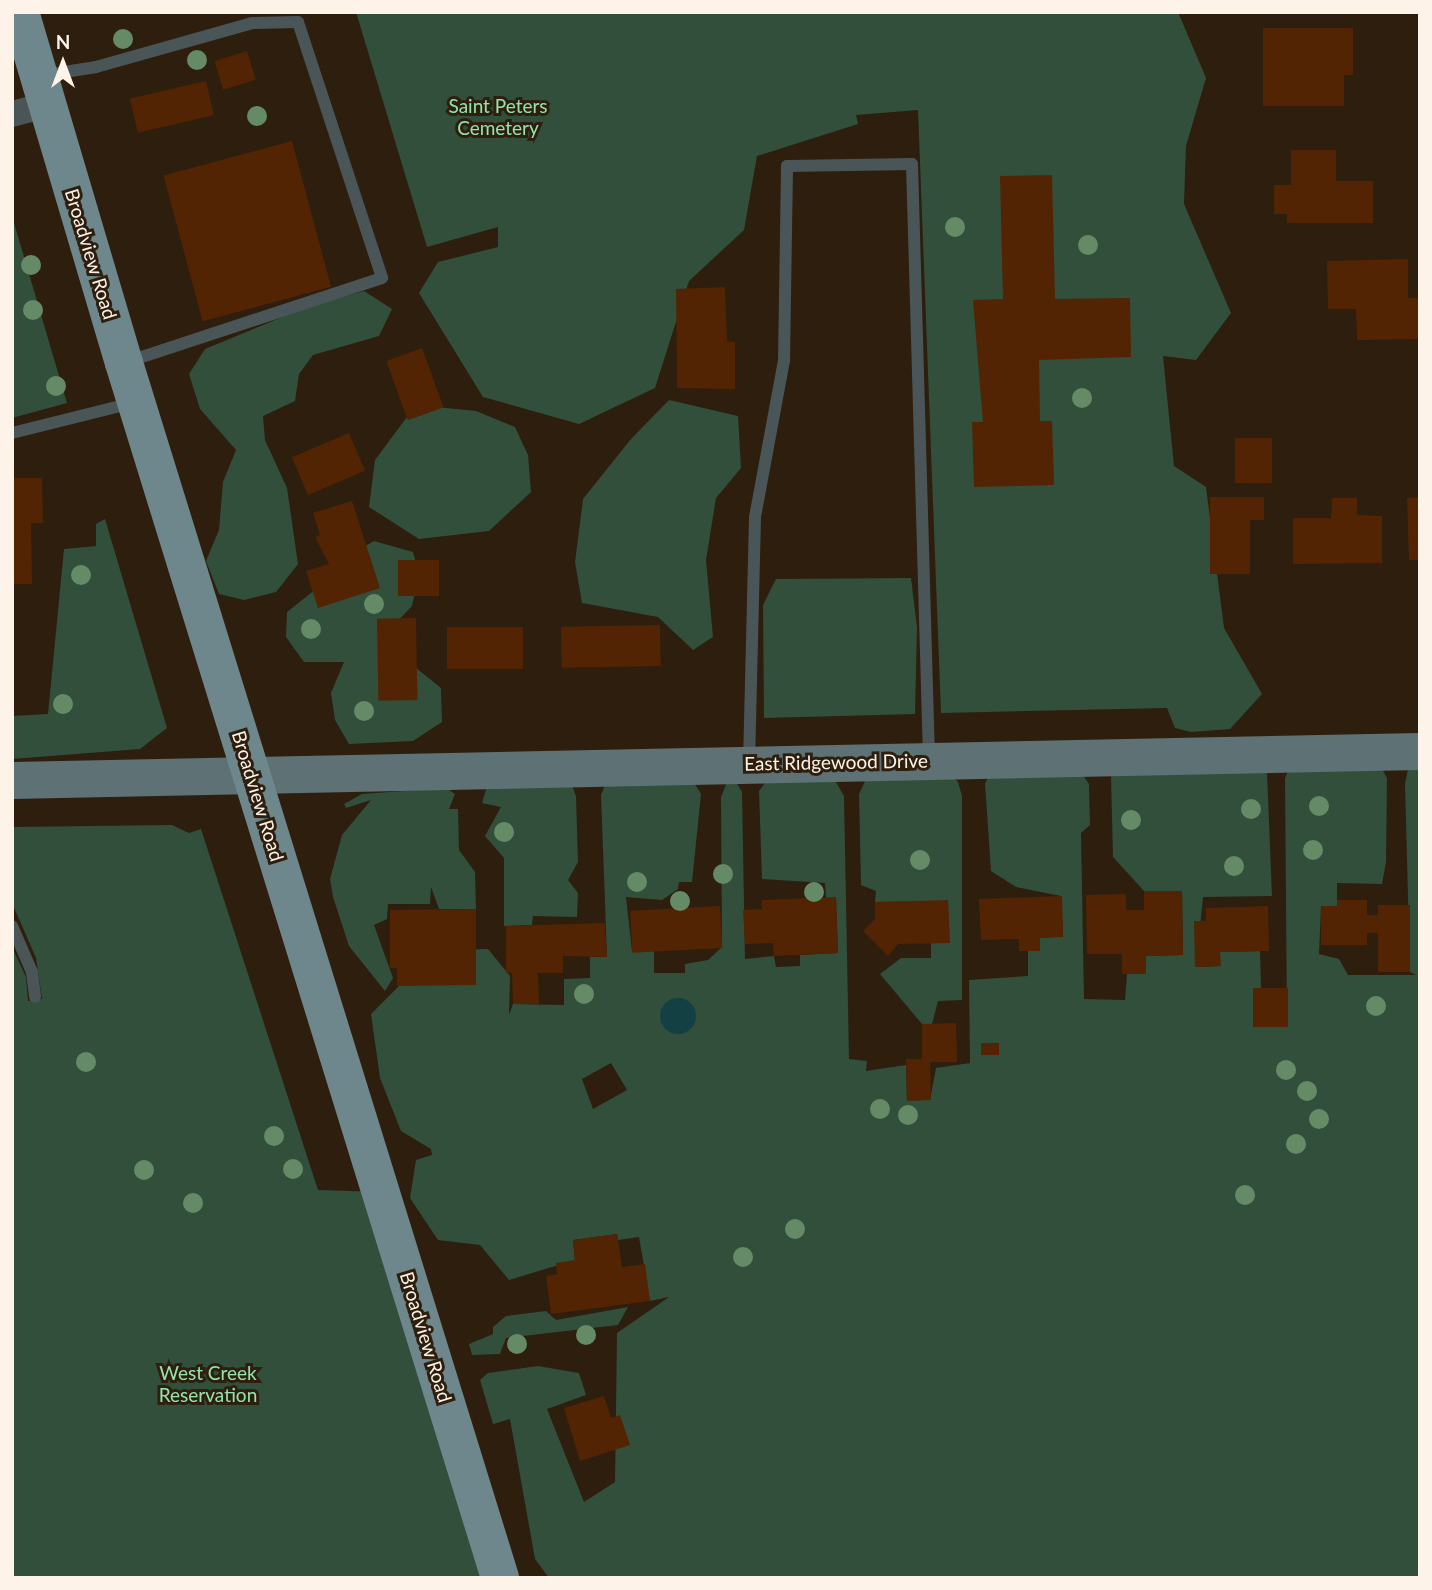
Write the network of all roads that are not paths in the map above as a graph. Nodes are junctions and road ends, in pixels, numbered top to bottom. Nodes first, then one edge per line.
1 (20, 12) edge
2 (32, 98) edge
3 (124, 363) junction
4 (135, 401) junction
5 (12, 433) edge
6 (1420, 751) edge
7 (929, 760) junction
8 (749, 764) junction
9 (253, 774) junction
10 (12, 780) edge
11 (12, 926) edge
12 (35, 997) dead end
13 (500, 1578) edge

1 - 2 main road, Broadview Road
2 - 3 main road, Broadview Road
2 - 3 lane
3 - 4 main road, Broadview Road
4 - 5 lane
4 - 9 main road, Broadview Road
6 - 7 street, East Ridgewood Drive
7 - 8 street, East Ridgewood Drive
7 - 8 lane
8 - 9 street, East Ridgewood Drive
9 - 10 street, East Ridgewood Drive
9 - 13 main road, Broadview Road
11 - 12 lane

